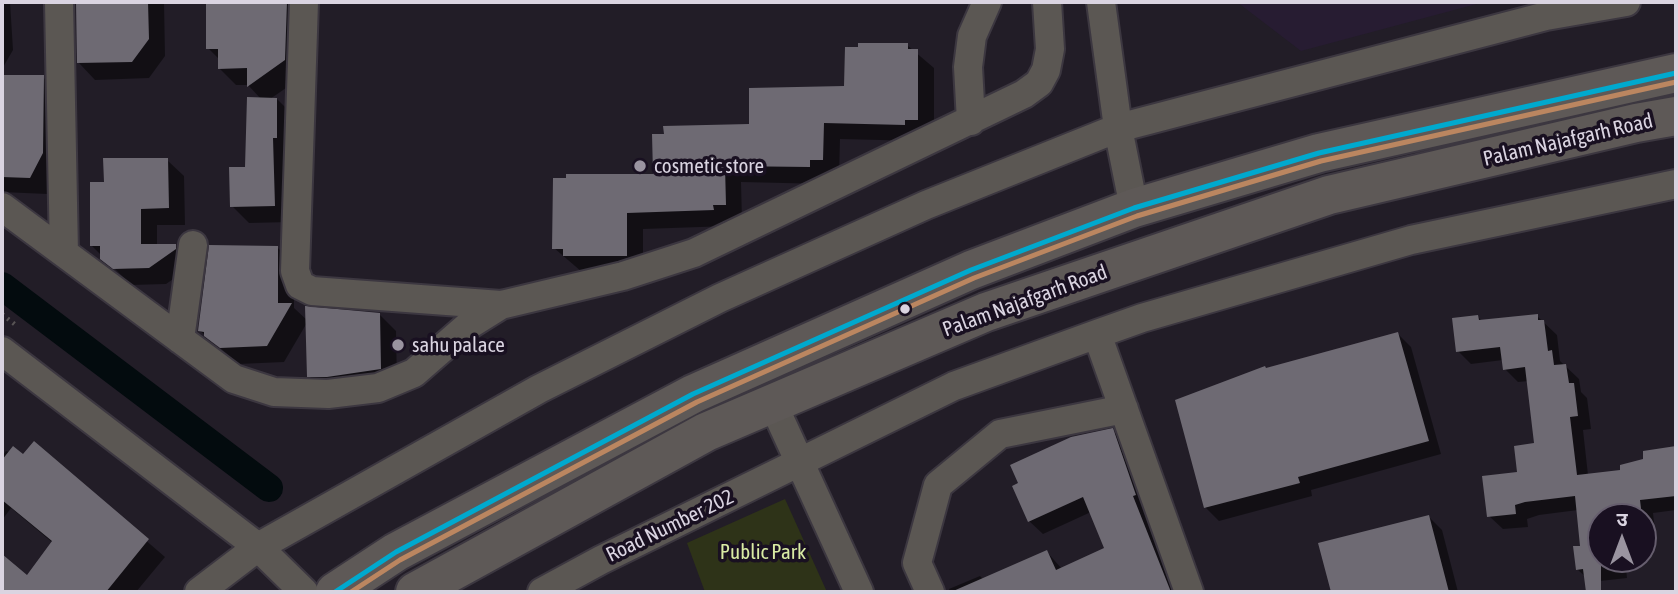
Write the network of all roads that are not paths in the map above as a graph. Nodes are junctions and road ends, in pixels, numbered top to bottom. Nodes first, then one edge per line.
1 (59, 2) edge
2 (304, 2) edge
3 (987, 2) edge
4 (1047, 2) edge
5 (1101, 2) edge
6 (1626, 2) edge
7 (1676, 73) edge
8 (1676, 116) edge
9 (971, 121) junction
10 (1118, 128) junction
11 (1676, 184) edge
12 (2, 207) edge
13 (1134, 208) junction
14 (193, 245) dead end
15 (64, 253) junction
16 (501, 304) junction
17 (1097, 334) junction
18 (180, 339) junction
19 (2, 351) edge
20 (773, 404) junction
21 (1124, 409) junction
22 (801, 463) junction
23 (258, 547) junction
24 (199, 592) edge
25 (304, 592) edge
26 (335, 592) edge
27 (415, 592) edge
28 (542, 592) edge
29 (859, 592) edge
30 (930, 592) edge
31 (1189, 592) edge

1 - 15 street
2 - 16 street
3 - 9 street
4 - 9 street
5 - 10 street
6 - 10 street
7 - 13 main road, Palam Najafgarh Road
8 - 20 main road, Palam Najafgarh Road
9 - 16 street
10 - 13 street
10 - 23 street
11 - 17 street, Road Number 202
12 - 15 street
13 - 26 main road, Palam Najafgarh Road
14 - 18 street
15 - 18 street
16 - 18 street
17 - 21 street
17 - 22 street, Road Number 202
19 - 23 street
20 - 22 street
20 - 27 main road, Palam Najafgarh Road
21 - 30 street
21 - 31 street
22 - 28 street, Road Number 202
22 - 29 street
23 - 24 street
23 - 25 street

